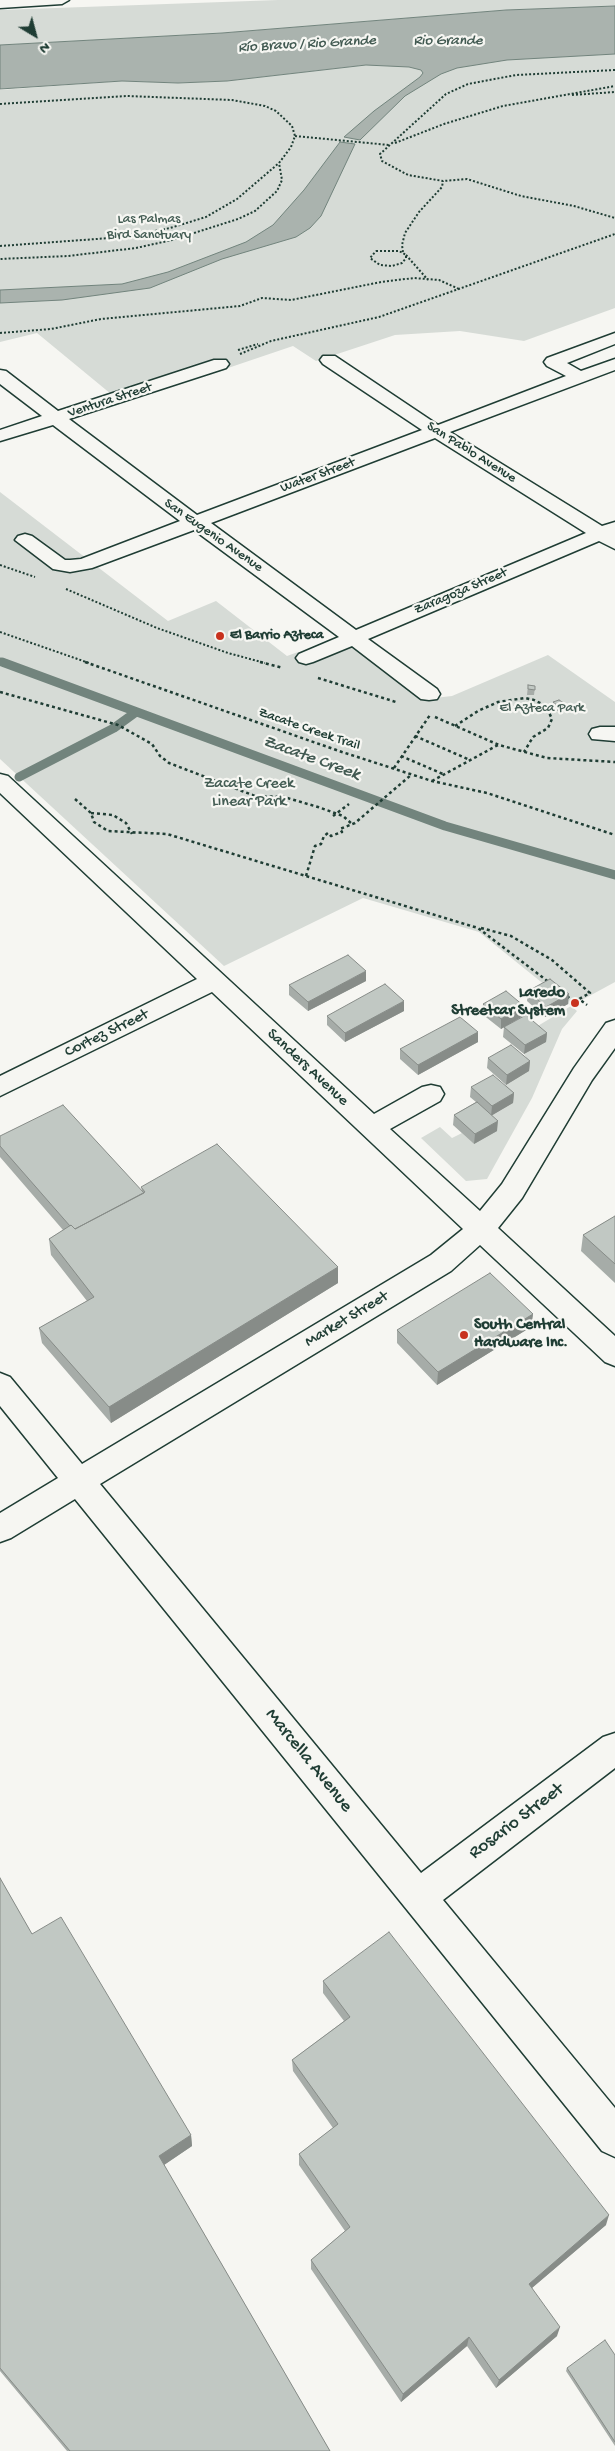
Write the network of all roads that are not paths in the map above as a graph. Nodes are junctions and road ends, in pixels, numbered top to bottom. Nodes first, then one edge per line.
1 (62, 0) edge
2 (0, 4) edge
3 (615, 338) edge
4 (329, 360) dead end
5 (220, 364) road end
6 (615, 364) edge
7 (0, 375) edge
8 (580, 377) junction
9 (56, 418) junction
10 (437, 432) junction
11 (0, 436) edge
12 (194, 522) junction
13 (610, 535) edge
14 (24, 540) dead end
15 (352, 638) junction
16 (306, 658) dead end
17 (429, 694) dead end
18 (0, 781) edge
19 (214, 981) junction
20 (615, 1029) edge
21 (0, 1087) edge
22 (432, 1094) dead end
23 (371, 1127) junction
24 (481, 1229) junction
25 (615, 1354) edge
26 (0, 1385) edge
27 (79, 1481) junction
28 (0, 1528) edge
29 (615, 1748) edge
30 (418, 1896) junction
31 (615, 2138) edge

1 - 2 street
3 - 8 street
4 - 10 street, San Pablo Avenue
5 - 9 street, Ventura Street
6 - 8 street, Water Street
7 - 9 street, San Eugenio Avenue
8 - 10 street, Water Street
9 - 11 street, Ventura Street
9 - 12 street, San Eugenio Avenue
10 - 12 street, Water Street
10 - 13 street, San Pablo Avenue
12 - 14 street, Water Street
12 - 15 street, San Eugenio Avenue
13 - 15 street, Zaragoza Street
15 - 16 street, Zaragoza Street
15 - 17 street, San Eugenio Avenue
18 - 19 street, Sanders Avenue
19 - 21 street, Cortez Street
19 - 23 street, Sanders Avenue
20 - 24 street, Market Street
22 - 23 street
23 - 24 street, Sanders Avenue
24 - 25 street, Sanders Avenue
24 - 27 street, Market Street
26 - 27 street, Marcella Avenue
27 - 28 street, Market Street
27 - 30 street, Marcella Avenue
29 - 30 street, Rosario Street
30 - 31 street, Marcella Avenue

